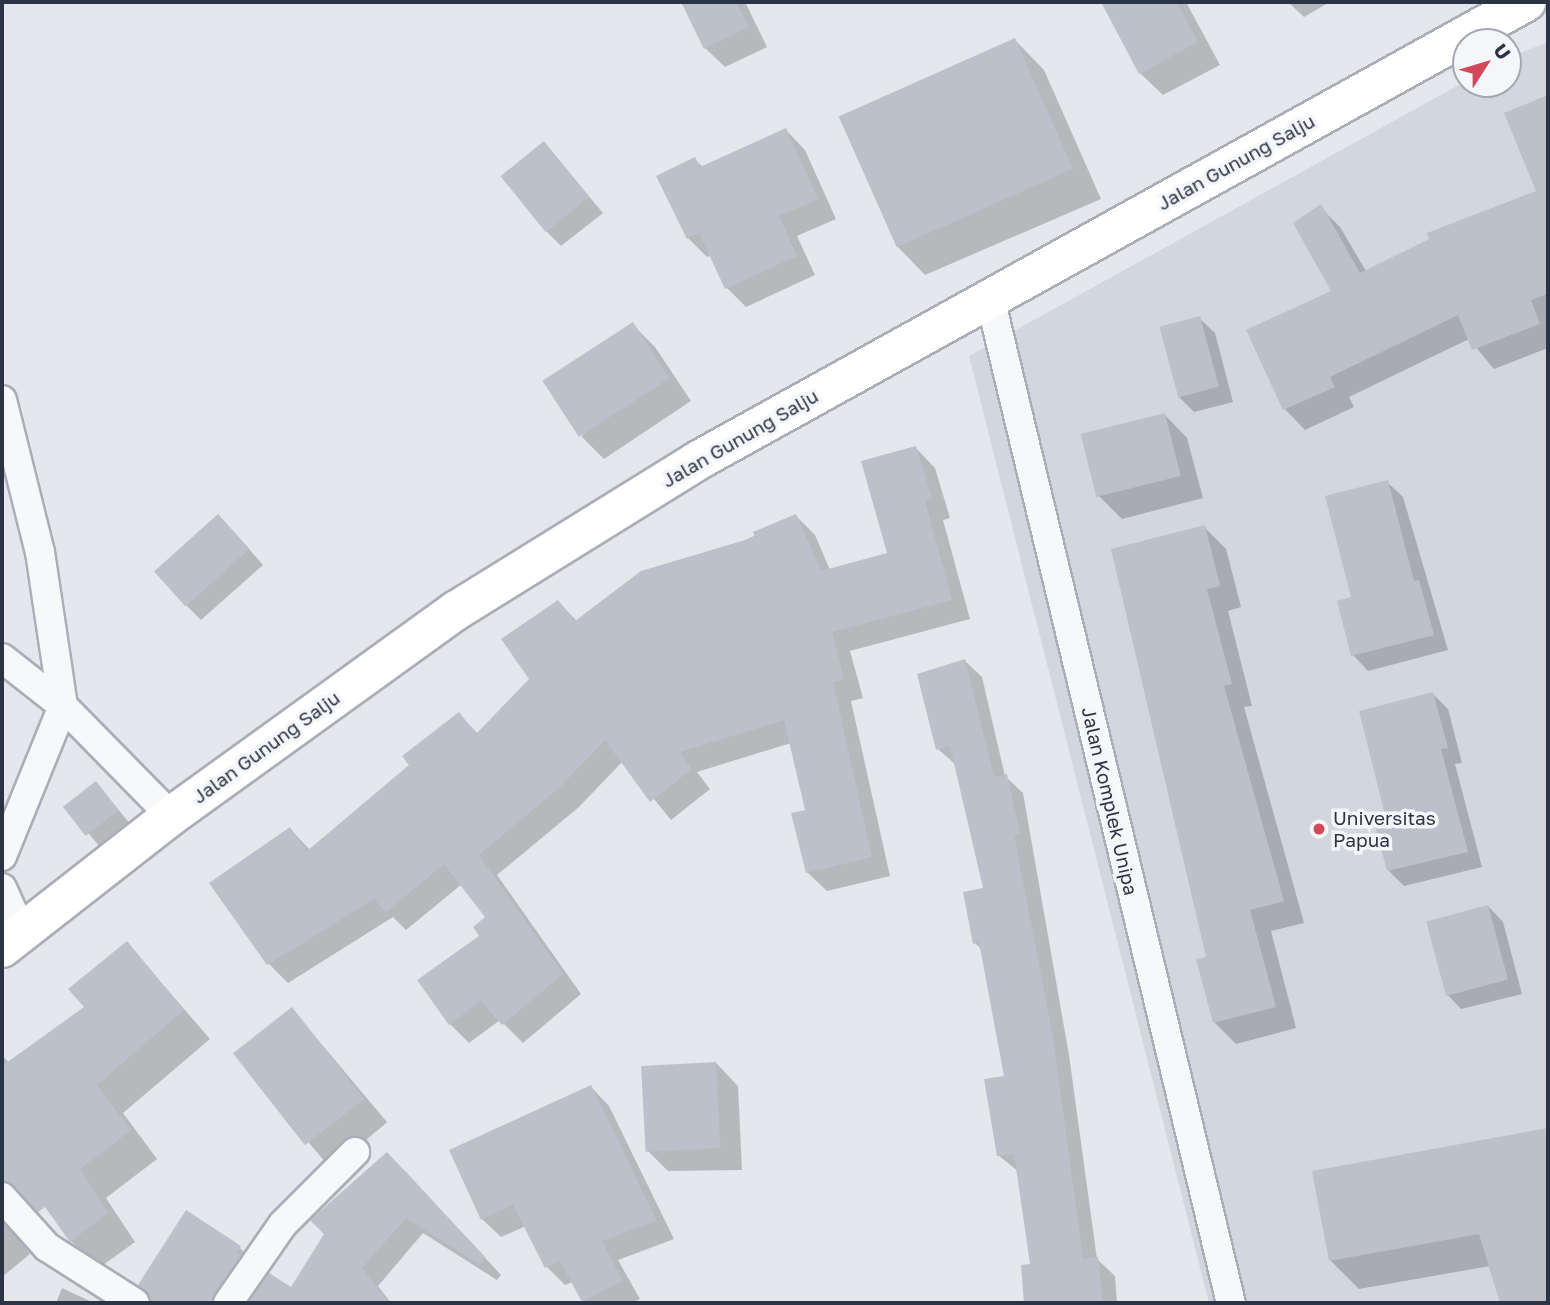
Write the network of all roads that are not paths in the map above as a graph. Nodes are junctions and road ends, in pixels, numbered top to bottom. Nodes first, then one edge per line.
1 (1526, 2) edge
2 (990, 298) junction
3 (2, 400) edge
4 (2, 658) edge
5 (63, 706) junction
6 (171, 816) junction
7 (2, 856) edge
8 (2, 888) edge
9 (12, 940) edge
10 (355, 1152) dead end
11 (2, 1197) edge
12 (135, 1303) edge
13 (228, 1303) edge
14 (1231, 1303) edge

1 - 2 main road, Jalan Gunung Salju
2 - 6 main road, Jalan Gunung Salju
2 - 14 street, Jalan Komplek Unipa
3 - 5 street
4 - 5 street
5 - 6 street
5 - 7 street
6 - 9 main road, Jalan Gunung Salju
8 - 9 street
10 - 13 street
11 - 12 street

